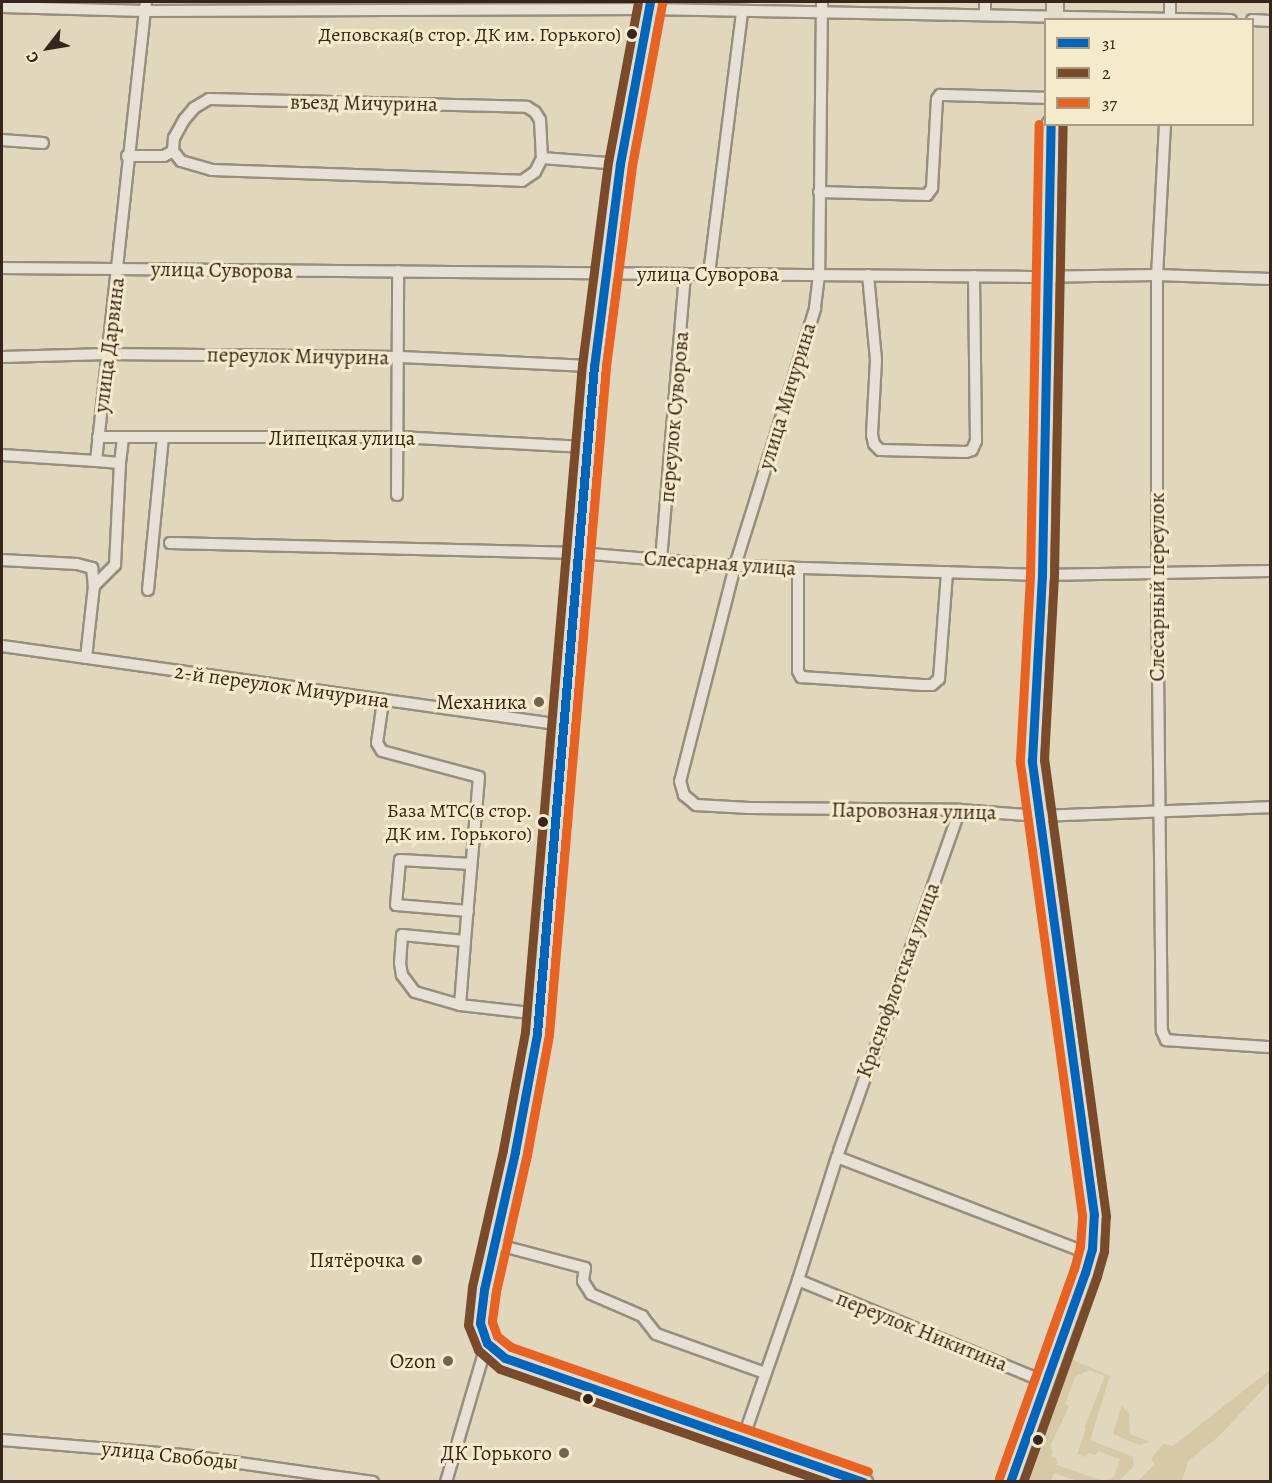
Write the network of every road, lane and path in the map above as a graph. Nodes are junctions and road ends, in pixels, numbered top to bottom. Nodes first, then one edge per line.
1 (985, 2) edge
2 (1170, 2) edge
3 (649, 5) edge
4 (146, 6) edge
5 (2, 7) edge
6 (822, 7) edge
7 (887, 7) edge
8 (742, 13) junction
9 (1055, 13) edge
10 (985, 15) junction
11 (1170, 18) edge
12 (1254, 20) edge
13 (1270, 21) edge
14 (1044, 98) edge
15 (1051, 126) edge
16 (1165, 126) edge
17 (2, 140) edge
18 (43, 143) dead end
19 (173, 151) junction
20 (127, 156) junction
21 (542, 158) junction
22 (620, 164) junction
23 (819, 192) junction
24 (2, 268) edge
25 (117, 269) junction
26 (398, 271) junction
27 (605, 273) junction
28 (685, 274) junction
29 (710, 274) junction
30 (819, 275) junction
31 (868, 275) junction
32 (1157, 275) junction
33 (974, 276) junction
34 (1047, 277) junction
35 (1270, 279) edge
36 (107, 354) junction
37 (2, 357) edge
38 (400, 357) junction
39 (594, 366) junction
40 (98, 437) junction
41 (399, 437) junction
42 (123, 438) junction
43 (163, 438) junction
44 (585, 447) junction
45 (2, 454) edge
46 (96, 460) junction
47 (120, 463) junction
48 (397, 495) dead end
49 (170, 543) dead end
50 (579, 553) junction
51 (2, 560) edge
52 (661, 560) junction
53 (735, 567) junction
54 (798, 568) junction
55 (1270, 571) edge
56 (947, 572) junction
57 (1156, 572) junction
58 (1042, 575) junction
59 (94, 586) junction
60 (148, 590) dead end
61 (2, 646) edge
62 (86, 658) junction
63 (383, 700) junction
64 (563, 724) junction
65 (680, 781) joint
66 (1270, 807) edge
67 (960, 810) junction
68 (1160, 811) junction
69 (1039, 816) junction
70 (471, 864) junction
71 (468, 910) junction
72 (465, 941) junction
73 (460, 1005) junction
74 (539, 1014) junction
75 (1270, 1047) edge
76 (838, 1154) junction
77 (495, 1244) junction
78 (1090, 1254) junction
79 (798, 1280) junction
80 (487, 1343) junction
81 (765, 1373) junction
82 (1046, 1382) junction
83 (743, 1439) junction
84 (2, 1440) edge
85 (373, 1482) edge
86 (446, 1482) edge
87 (864, 1482) edge
88 (1010, 1482) edge

1 - 10 street
2 - 11 street
3 - 4 street
3 - 8 street
3 - 22 main road
4 - 5 street
4 - 20 street, улица Дарвина
6 - 7 street
6 - 8 street
6 - 23 street, улица Мичурина
7 - 10 street
8 - 29 street
9 - 10 street
9 - 11 street
12 - 13 street
14 - 23 street
15 - 34 main road
16 - 32 street, Слесарный переулок
17 - 18 street
19 - 20 street
19 - 21 street
19 - 21 street, въезд Мичурина
20 - 25 street, улица Дарвина
21 - 22 street
22 - 27 main road
23 - 30 street, улица Мичурина
24 - 25 street, улица Суворова
25 - 26 street, улица Суворова
25 - 36 street, улица Дарвина
26 - 27 street, улица Суворова
26 - 38 street
27 - 28 street, улица Суворова
27 - 39 main road
28 - 29 street, улица Суворова
28 - 52 street, переулок Суворова
29 - 30 street, улица Суворова
30 - 31 street, улица Суворова
30 - 53 street, улица Мичурина
31 - 33 street, улица Суворова
31 - 33 street
32 - 34 street, улица Суворова
32 - 35 street, улица Суворова
32 - 57 street, Слесарный переулок
33 - 34 street, улица Суворова
34 - 58 main road
36 - 37 street, переулок Мичурина
36 - 38 street, переулок Мичурина
36 - 40 street, улица Дарвина
38 - 39 street, переулок Мичурина
38 - 41 street
39 - 44 main road
40 - 42 street, Липецкая улица
40 - 46 street, улица Дарвина
41 - 43 street, Липецкая улица
41 - 44 street, Липецкая улица
41 - 48 street
42 - 43 street, Липецкая улица
42 - 47 street
43 - 60 street
44 - 50 main road
45 - 46 street
46 - 47 street
47 - 59 street
49 - 50 street, Слесарная улица
50 - 52 street, Слесарная улица
50 - 64 main road
51 - 59 street
52 - 53 street, Слесарная улица
53 - 54 street, Слесарная улица
53 - 65 street, улица Мичурина
54 - 56 street, Слесарная улица
54 - 56 street
55 - 57 street, Слесарная улица
56 - 58 street, Слесарная улица
57 - 58 street, Слесарная улица
57 - 68 street, Слесарный переулок
58 - 69 main road
59 - 62 street
61 - 62 street, 2-й переулок Мичурина
62 - 63 street, 2-й переулок Мичурина
63 - 64 street, 2-й переулок Мичурина
63 - 70 street
64 - 74 main road
65 - 67 street, Паровозная улица
66 - 68 street, Паровозная улица
67 - 69 street, Паровозная улица
67 - 76 street, Краснофлотская улица
68 - 69 street, Паровозная улица
68 - 75 street, Слесарный переулок
69 - 78 main road
70 - 71 street
70 - 71 street
71 - 72 street
72 - 73 street
72 - 73 street
73 - 74 street
74 - 77 main road
76 - 78 street
76 - 79 street, Краснофлотская улица
77 - 80 main road
77 - 81 street
78 - 82 main road
79 - 81 street, Краснофлотская улица
79 - 82 street, переулок Никитина
80 - 83 main road
80 - 86 street
81 - 83 street, Краснофлотская улица
82 - 88 main road
83 - 87 main road
84 - 85 street, улица Свободы

